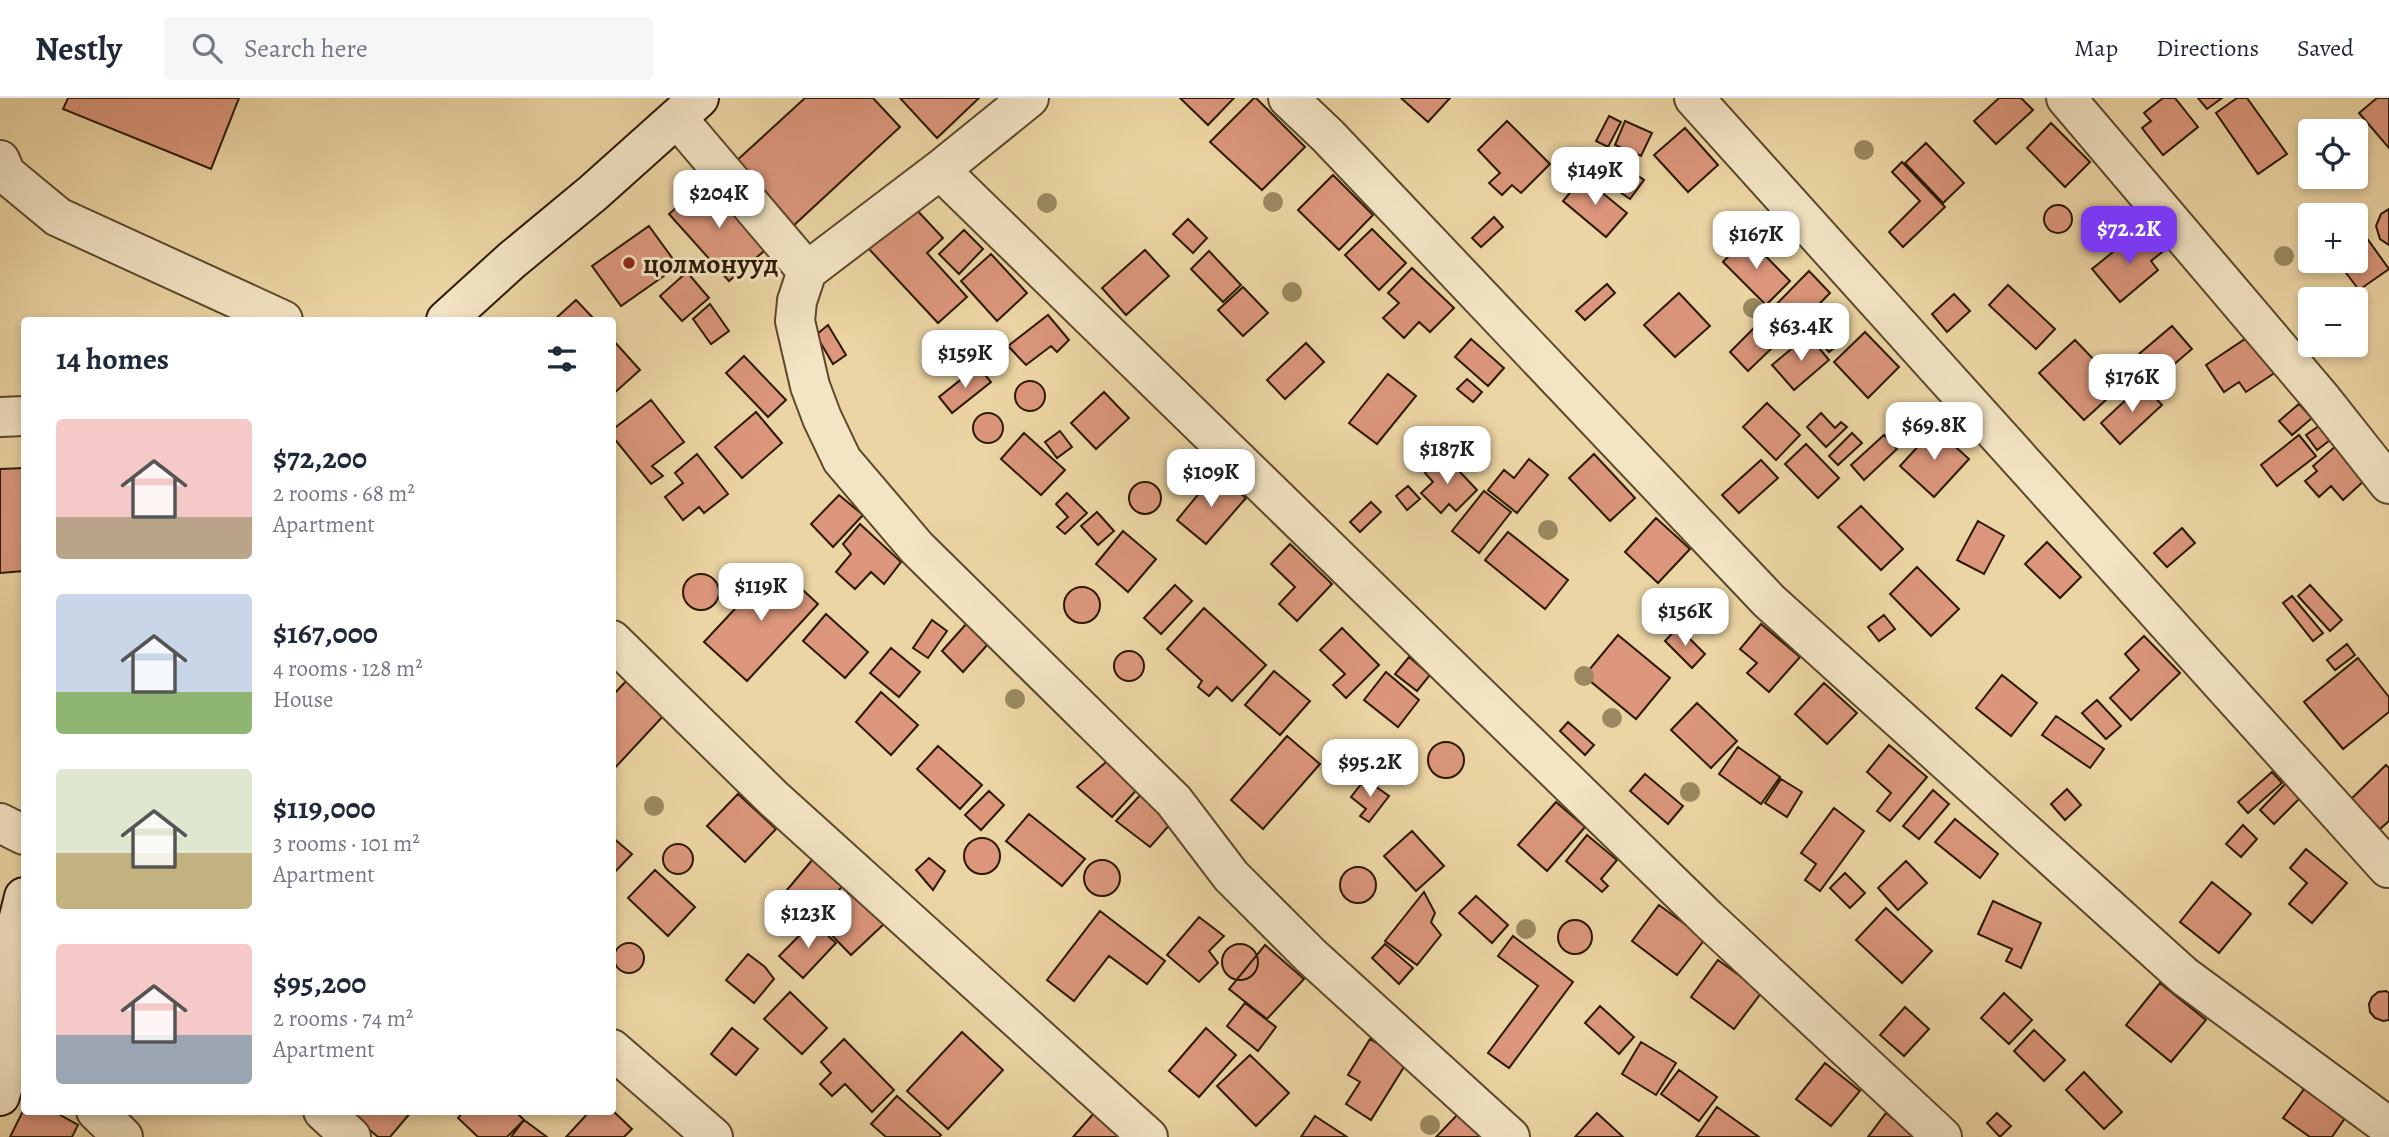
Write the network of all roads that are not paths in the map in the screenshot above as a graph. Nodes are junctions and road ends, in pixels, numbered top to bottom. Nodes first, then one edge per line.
1 (1029, 98) edge
2 (1288, 98) edge
3 (1694, 98) edge
4 (2066, 98) edge
5 (688, 108) edge
6 (0, 160) edge
7 (940, 170) junction
8 (807, 271) junction
9 (276, 317) edge
10 (449, 317) edge
11 (21, 416) edge
12 (0, 417) edge
13 (2389, 484) edge
14 (616, 644) edge
15 (0, 823) edge
16 (21, 834) edge
17 (2388, 868) edge
18 (21, 910) edge
19 (15, 1049) edge
20 (616, 1052) edge
21 (0, 1096) edge
22 (100, 1115) edge
23 (327, 1115) edge
24 (2389, 1127) edge
25 (123, 1137) edge
26 (351, 1137) edge
27 (713, 1137) edge
28 (1148, 1137) edge
29 (1510, 1137) edge
30 (1942, 1137) edge

1 - 7 street
2 - 24 street
3 - 17 street
4 - 13 street
5 - 8 street
5 - 10 street
6 - 9 street
7 - 8 street
7 - 30 street
8 - 29 street
11 - 12 street
14 - 28 street
15 - 16 street
18 - 19 street
19 - 21 street
20 - 27 street
22 - 25 street
23 - 26 street

